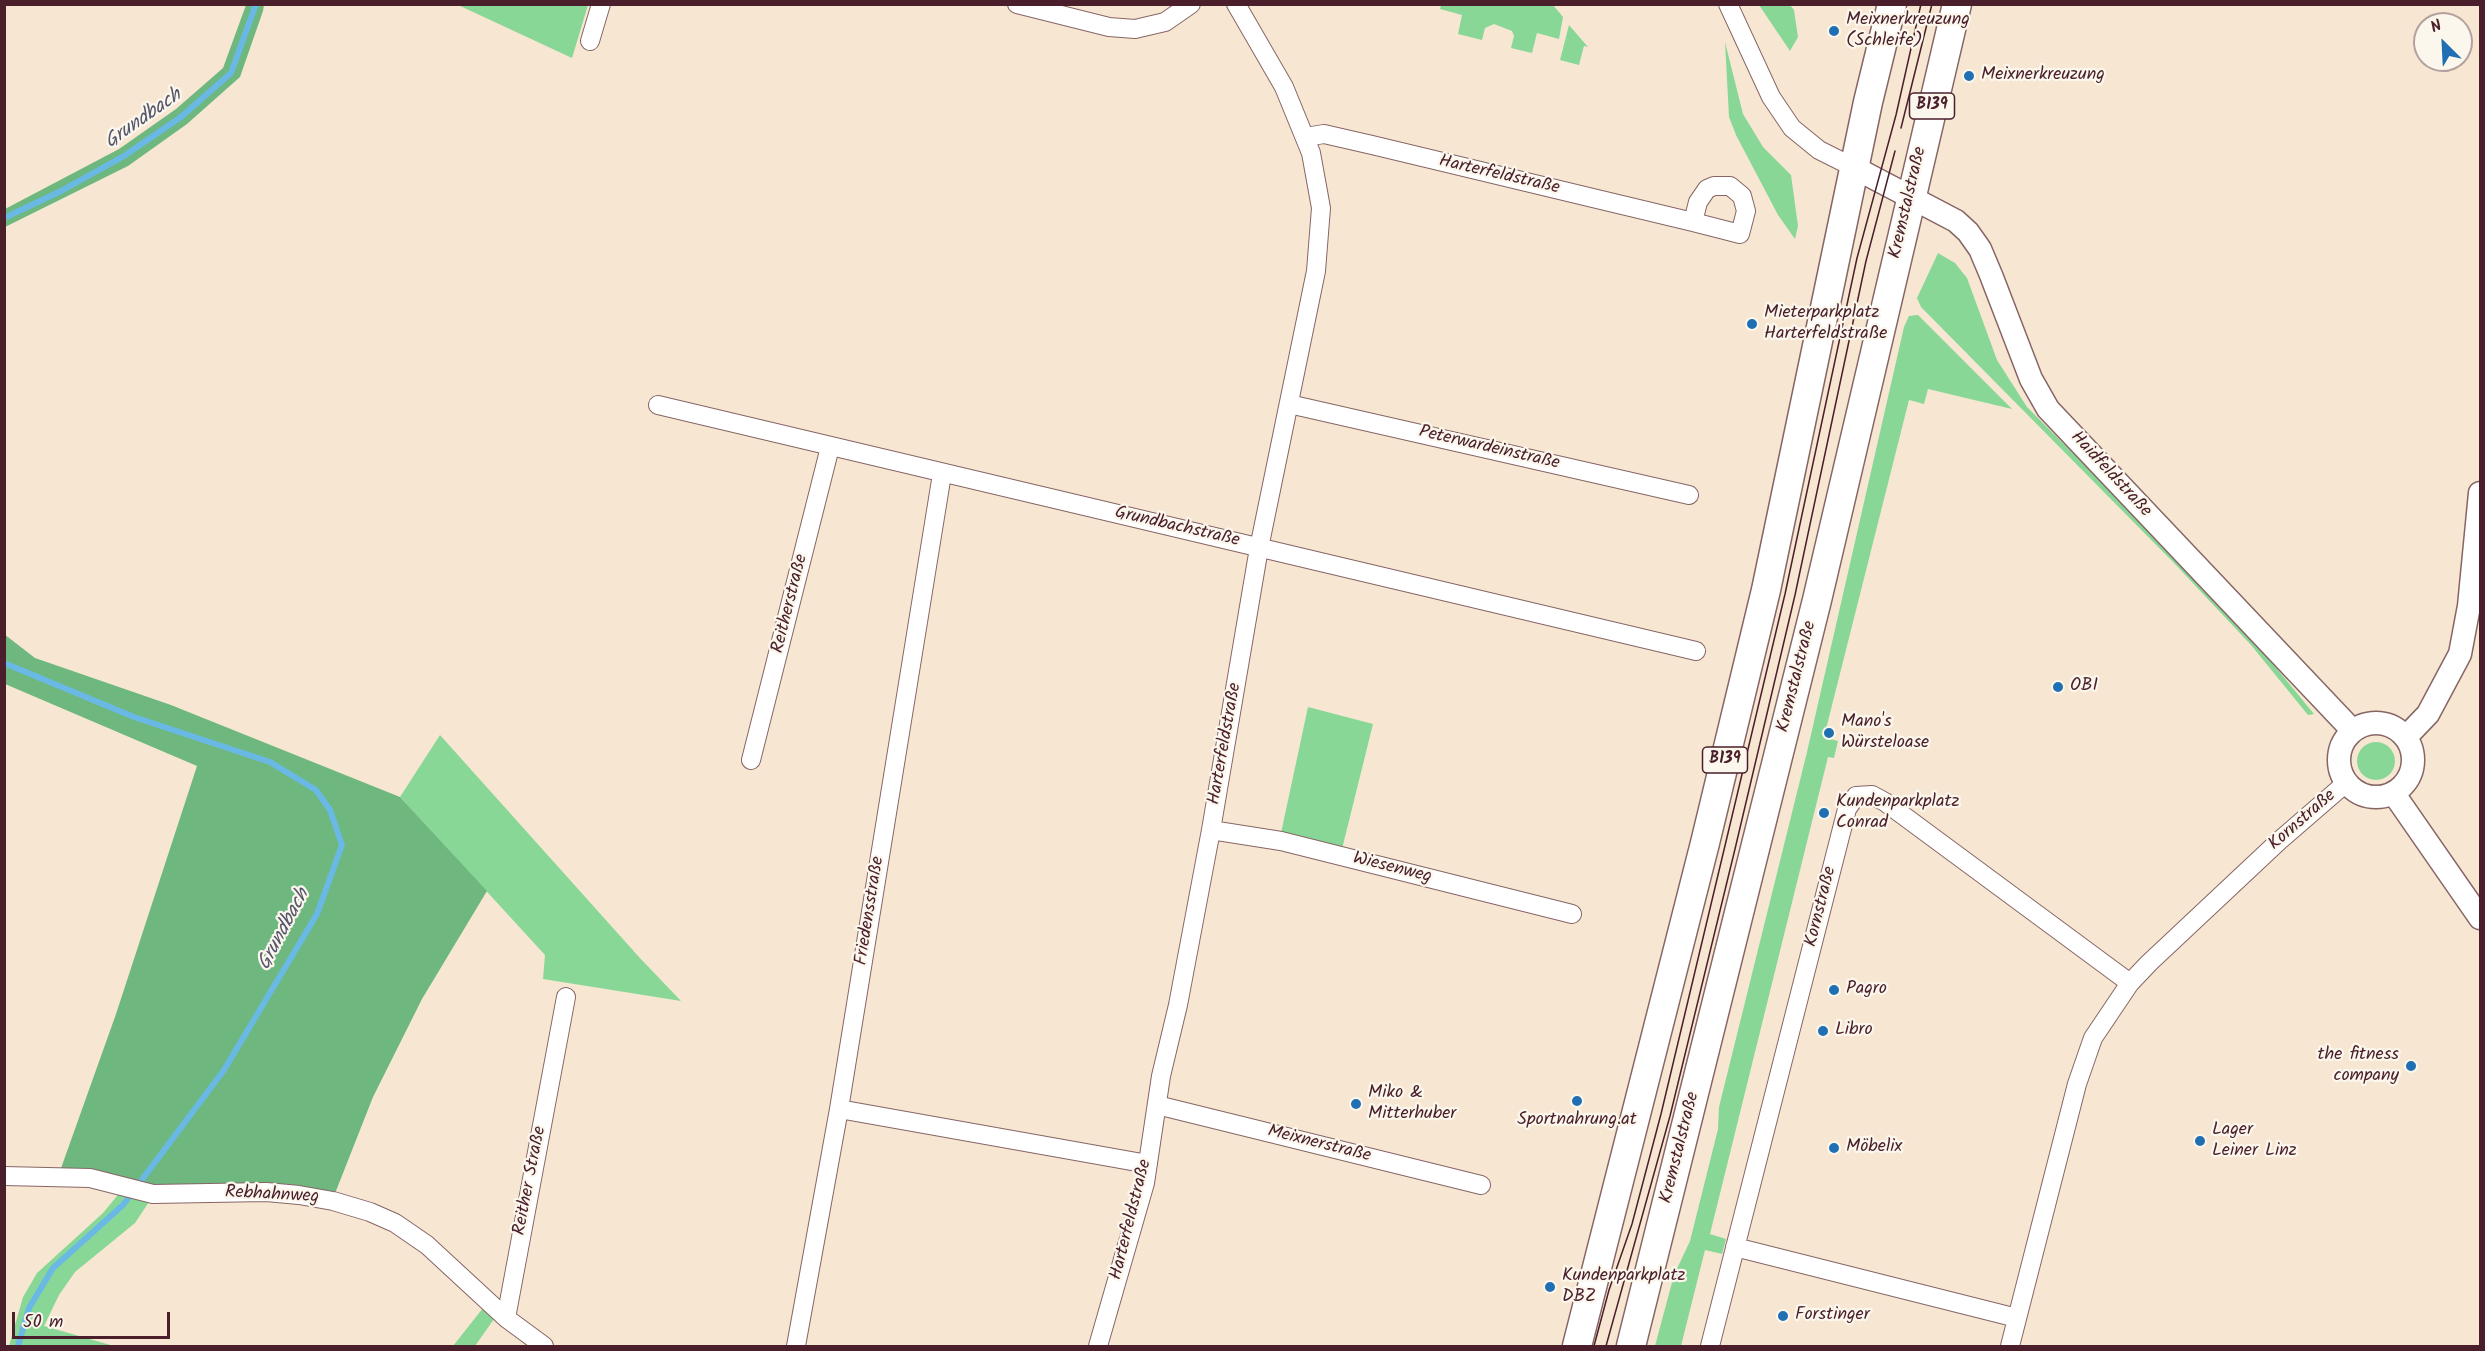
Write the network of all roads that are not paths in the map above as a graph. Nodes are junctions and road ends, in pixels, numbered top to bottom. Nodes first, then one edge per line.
1 (601, 4) edge
2 (1017, 4) edge
3 (1191, 4) edge
4 (1236, 4) edge
5 (1728, 4) edge
6 (1892, 4) edge
7 (1957, 4) edge
8 (590, 41) dead end
9 (1306, 137) junction
10 (1855, 168) junction
11 (1910, 198) junction
12 (1693, 222) dead end
13 (1289, 404) junction
14 (658, 405) dead end
15 (830, 447) junction
16 (942, 474) junction
17 (2481, 493) edge
18 (1689, 495) dead end
19 (1259, 548) junction
20 (1696, 651) dead end
21 (2352, 731) junction
22 (2406, 737) junction
23 (751, 760) dead end
24 (2346, 783) junction
25 (2394, 794) junction
26 (1211, 830) junction
27 (1572, 914) dead end
28 (2481, 918) edge
29 (2130, 983) junction
30 (566, 997) dead end
31 (1157, 1105) junction
32 (839, 1109) junction
33 (1148, 1164) junction
34 (4, 1176) edge
35 (1481, 1185) dead end
36 (1735, 1247) junction
37 (506, 1318) junction
38 (2017, 1318) junction
39 (544, 1347) edge
40 (796, 1347) edge
41 (1098, 1347) edge
42 (1577, 1347) edge
43 (1630, 1347) edge
44 (1710, 1347) edge
45 (2010, 1347) edge

1 - 8 street
2 - 3 street
4 - 9 street, Harterfeldstraße
5 - 10 street
6 - 10 main road, B139
7 - 11 main road, Kremstalstraße / B139
9 - 12 street, Harterfeldstraße
9 - 13 street, Harterfeldstraße
10 - 11 street, Haidfeldstraße
10 - 42 main road, B139
11 - 21 street, Haidfeldstraße
11 - 43 main road, Kremstalstraße / B139
13 - 18 street, Peterwardeinstraße
13 - 19 street, Harterfeldstraße
14 - 15 street, Grundbachstraße
15 - 16 street, Grundbachstraße
15 - 23 street, Reitherstraße
16 - 19 street, Grundbachstraße
16 - 32 street, Friedensstraße
17 - 22 street
19 - 20 street, Grundbachstraße
19 - 26 street, Harterfeldstraße
21 - 22 street
21 - 24 street
22 - 25 street
24 - 25 street
24 - 29 street, Kornstraße
25 - 28 street
26 - 27 street, Wiesenweg
26 - 31 street, Harterfeldstraße
29 - 36 street, Kornstraße
29 - 38 street, Kornstraße
30 - 37 street, Reither Straße
31 - 33 street, Harterfeldstraße
31 - 35 street, Meixnerstraße
32 - 33 street
32 - 40 street, Friedensstraße
33 - 41 street, Harterfeldstraße
34 - 37 street, Rebhahnweg
36 - 38 street
36 - 44 street, Kornstraße
37 - 39 street
38 - 45 street, Kornstraße

